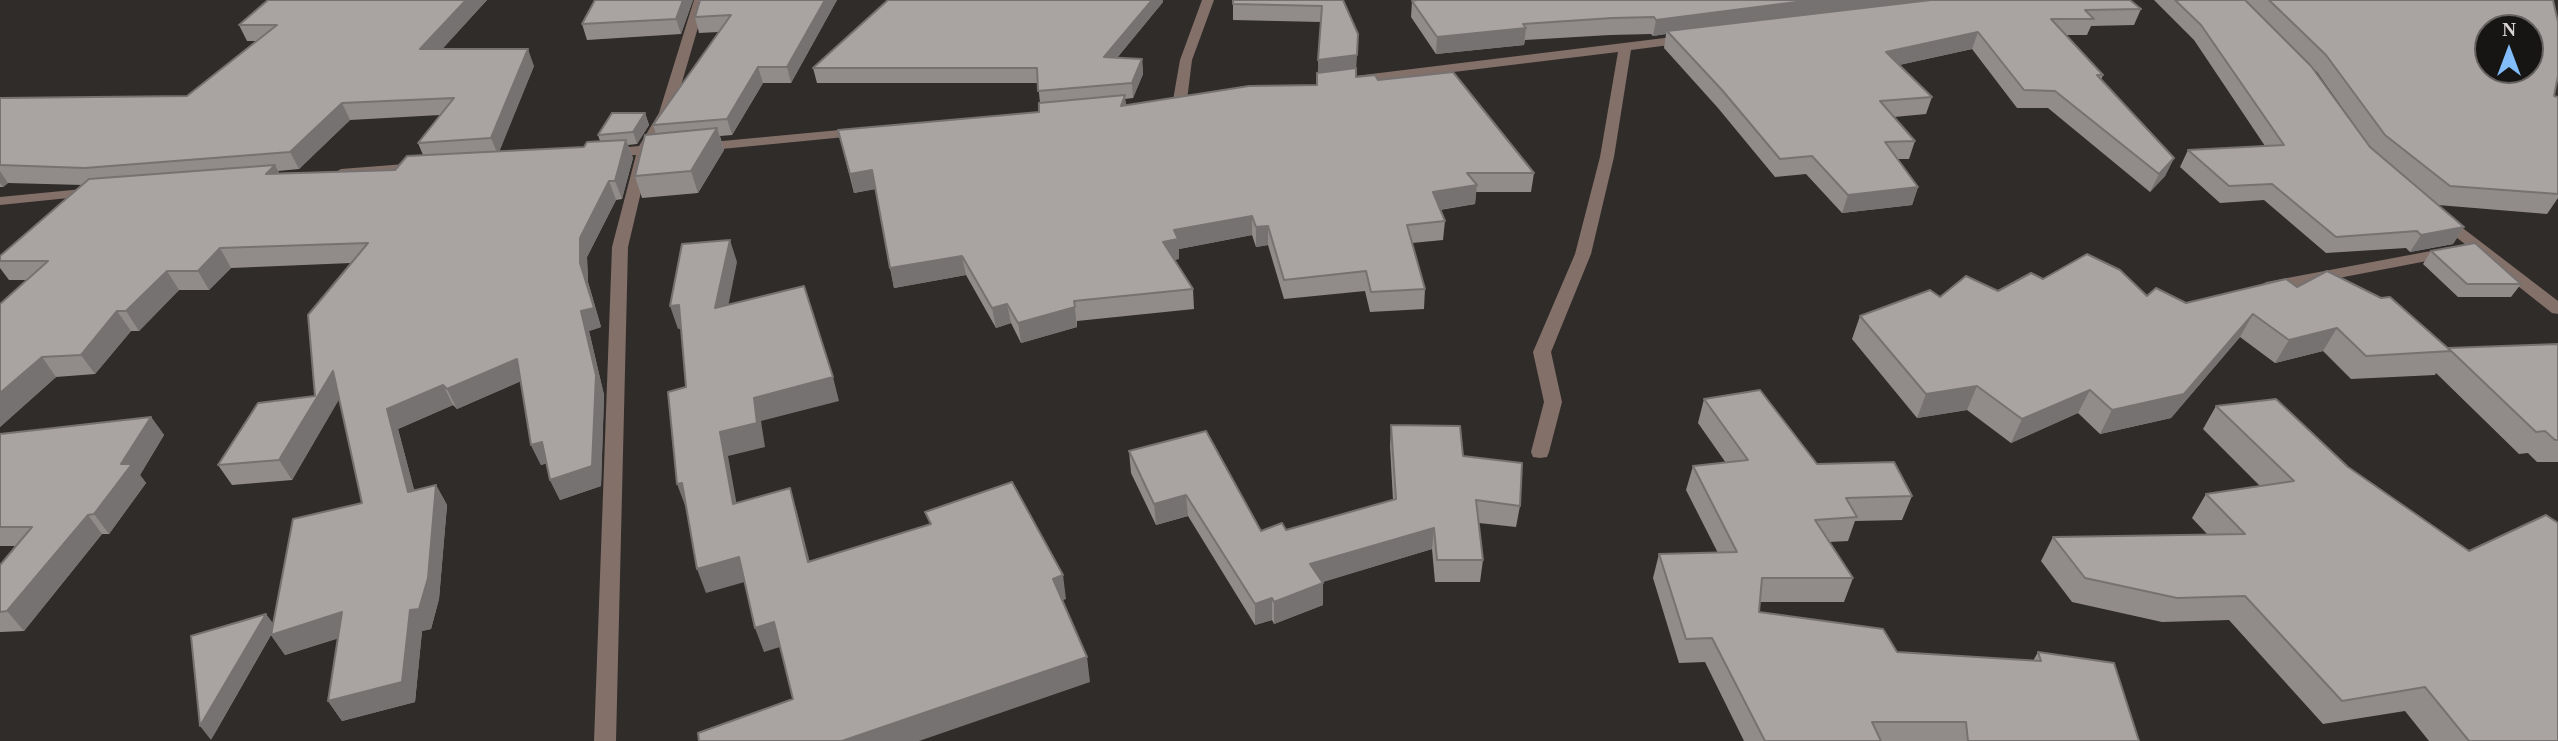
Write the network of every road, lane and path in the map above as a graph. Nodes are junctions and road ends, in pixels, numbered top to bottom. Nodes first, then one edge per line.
1 (701, 0) edge
2 (1208, 0) edge
3 (1705, 37) edge
4 (1625, 48) junction
5 (1344, 82) edge
6 (1180, 100) edge
7 (869, 131) edge
8 (644, 150) junction
9 (590, 154) edge
10 (429, 166) edge
11 (322, 174) edge
12 (110, 190) edge
13 (0, 201) edge
14 (2427, 206) edge
15 (2476, 247) junction
16 (2244, 294) edge
17 (2558, 309) edge
18 (1540, 452) dead end
19 (605, 741) edge

1 - 8 street
2 - 6 street
3 - 4 street
4 - 5 street
4 - 18 street
7 - 8 street
8 - 9 street
8 - 19 street
10 - 11 street
12 - 13 street
14 - 15 street
15 - 16 street
15 - 17 street

